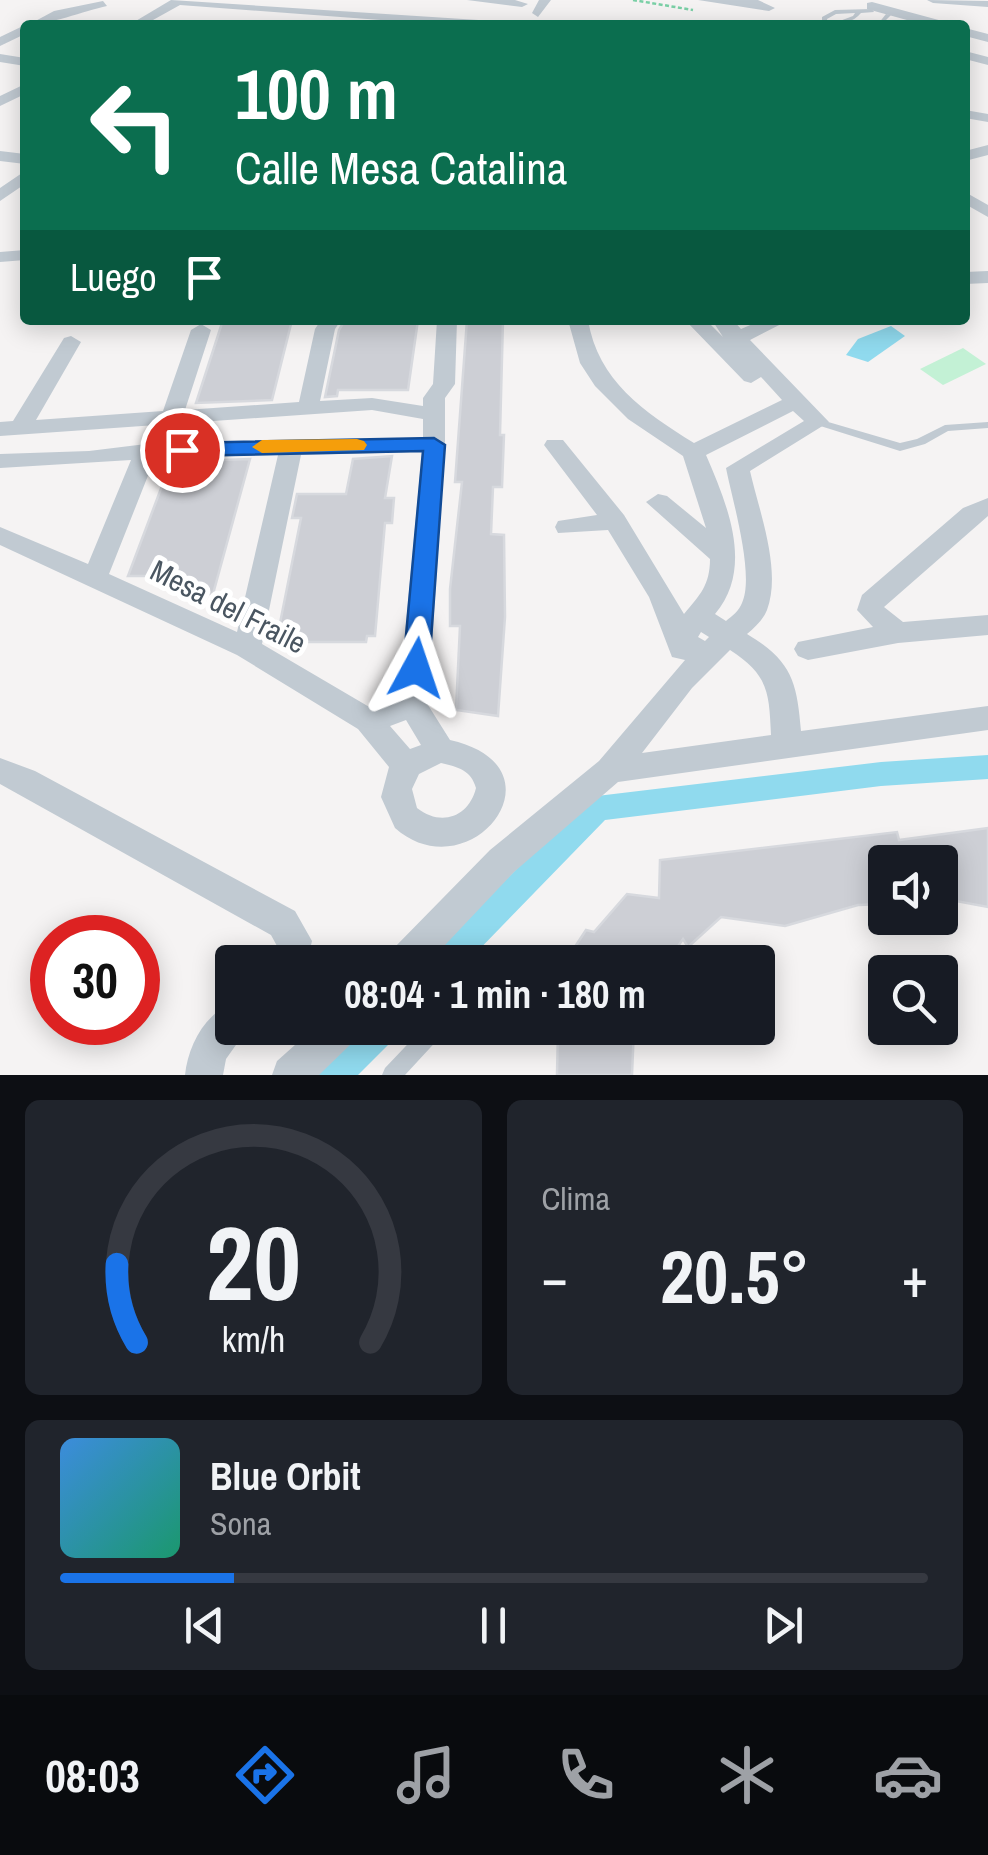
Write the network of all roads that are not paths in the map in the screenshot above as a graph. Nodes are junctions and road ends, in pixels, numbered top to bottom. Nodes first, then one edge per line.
1 (46, 0) edge
2 (472, 0) edge
3 (486, 0) edge
4 (704, 0) edge
5 (748, 0) edge
6 (933, 0) edge
7 (176, 1) edge
8 (103, 4) dead end
9 (271, 4) edge
10 (522, 4) dead end
11 (988, 4) edge
12 (875, 12) edge
13 (58, 13) junction
14 (345, 14) junction
15 (44, 20) edge
16 (64, 20) edge
17 (145, 20) edge
18 (340, 20) edge
19 (426, 20) edge
20 (845, 20) edge
21 (904, 20) edge
22 (916, 20) edge
23 (988, 135) edge
24 (980, 154) edge
25 (20, 180) edge
26 (0, 198) edge
27 (328, 325) edge
28 (448, 325) edge
29 (579, 325) edge
30 (722, 328) edge
31 (201, 330) dead end
32 (71, 342) dead end
33 (787, 406) junction
34 (308, 409) junction
35 (432, 414) junction
36 (172, 416) junction
37 (988, 426) edge
38 (809, 427) junction
39 (10, 428) edge
40 (434, 445) junction
41 (555, 445) dead end
42 (292, 446) junction
43 (146, 451) junction
44 (693, 452) junction
45 (0, 461) edge
46 (658, 502) dead end
47 (988, 506) edge
48 (615, 521) junction
49 (567, 528) dead end
50 (0, 535) edge
51 (725, 559) junction
52 (756, 560) junction
53 (95, 578) junction
54 (697, 616) junction
55 (988, 625) edge
56 (898, 633) junction
57 (731, 635) junction
58 (682, 641) junction
59 (247, 648) junction
60 (808, 649) dead end
61 (707, 656) junction
62 (682, 680) junction
63 (413, 706) junction
64 (988, 718) edge
65 (368, 721) junction
66 (787, 744) junction
67 (440, 750) junction
68 (406, 766) junction
69 (0, 770) edge
70 (610, 770) junction
71 (469, 828) junction
72 (502, 861) junction
73 (295, 945) edge
74 (421, 945) edge
75 (215, 1043) edge
76 (322, 1045) edge
77 (420, 1045) edge
78 (204, 1075) edge
79 (291, 1075) edge
80 (392, 1075) edge

1 - 13 street
2 - 3 street
3 - 10 street
4 - 5 street
6 - 11 street
7 - 9 street
7 - 17 street
8 - 13 street
9 - 14 street
12 - 20 lane
12 - 21 street
12 - 22 street
13 - 15 street
13 - 16 street
14 - 18 street
14 - 19 street
23 - 24 street
25 - 26 street
27 - 34 street
28 - 35 street
29 - 44 street
30 - 33 street
31 - 36 street
32 - 39 street
33 - 38 street
33 - 44 street
34 - 35 street
34 - 36 street
35 - 40 street
36 - 39 street
37 - 38 lane
38 - 52 street
40 - 42 street
40 - 63 street
41 - 48 street
42 - 43 street
42 - 59 street
43 - 45 street
43 - 53 street
44 - 51 street
46 - 51 street
47 - 56 street
48 - 49 street
48 - 58 street
50 - 53 street, Mesa del Fraile
51 - 52 street
51 - 54 street
52 - 57 street
53 - 59 street, Mesa del Fraile
54 - 57 street
54 - 58 street
55 - 56 street
56 - 60 street
57 - 61 street
57 - 66 street
58 - 61 street
58 - 62 street
59 - 65 street, Mesa del Fraile
61 - 62 street
62 - 70 street
63 - 65 street
63 - 67 street
64 - 66 street
65 - 68 street, Mesa del Fraile
66 - 70 street
67 - 68 street
67 - 71 street
68 - 71 street
69 - 73 street
70 - 72 street
71 - 72 street
72 - 74 street
75 - 78 street
76 - 79 street
77 - 80 lane

